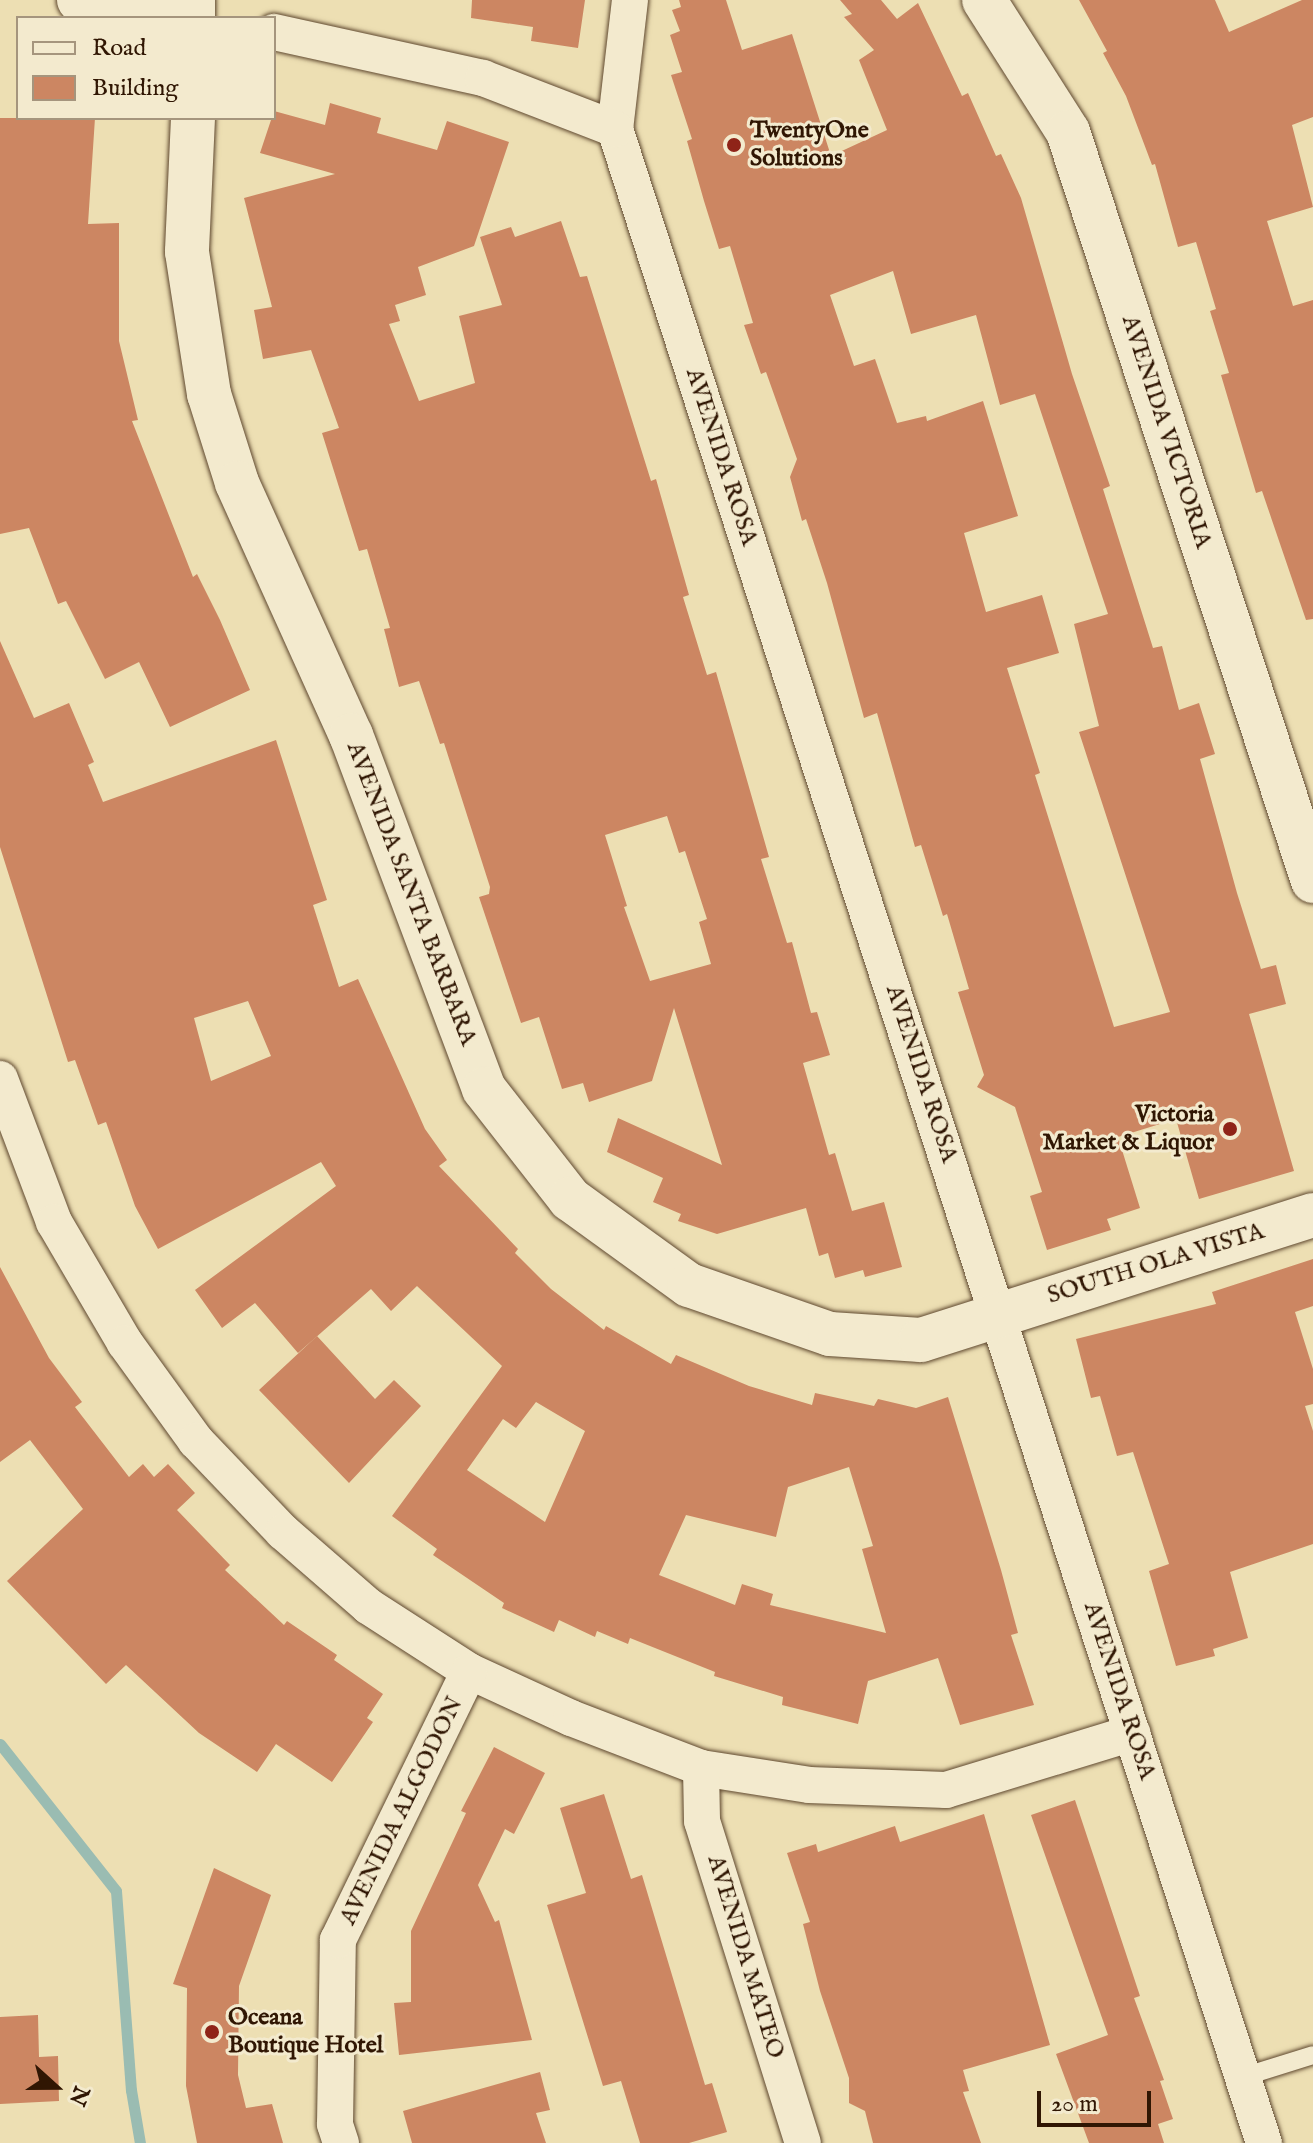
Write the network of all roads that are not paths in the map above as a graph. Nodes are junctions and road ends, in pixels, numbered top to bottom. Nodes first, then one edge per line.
1 (79, 0) edge
2 (630, 0) edge
3 (984, 0) edge
4 (159, 16) edge
5 (276, 32) edge
6 (193, 120) edge
7 (615, 129) junction
8 (1313, 881) edge
9 (0, 1079) edge
10 (1313, 1215) edge
11 (999, 1313) junction
12 (469, 1671) junction
13 (1133, 1733) junction
14 (701, 1768) junction
15 (1313, 2055) edge
16 (1243, 2077) junction
17 (341, 2143) edge
18 (803, 2143) edge
19 (1264, 2143) edge

1 - 4 street
2 - 7 street, AVENIDA ROSA
3 - 8 street, AVENIDA VICTORIA
5 - 7 street
6 - 11 street, AVENIDA SANTA BARBARA
7 - 11 street, AVENIDA ROSA
9 - 12 street
10 - 11 street, SOUTH OLA VISTA
11 - 13 street, AVENIDA ROSA
12 - 14 street
12 - 17 street, AVENIDA ALGODON
13 - 14 street
13 - 16 street, AVENIDA ROSA
14 - 18 street, AVENIDA MATEO
15 - 16 lane
16 - 19 street, AVENIDA ROSA

